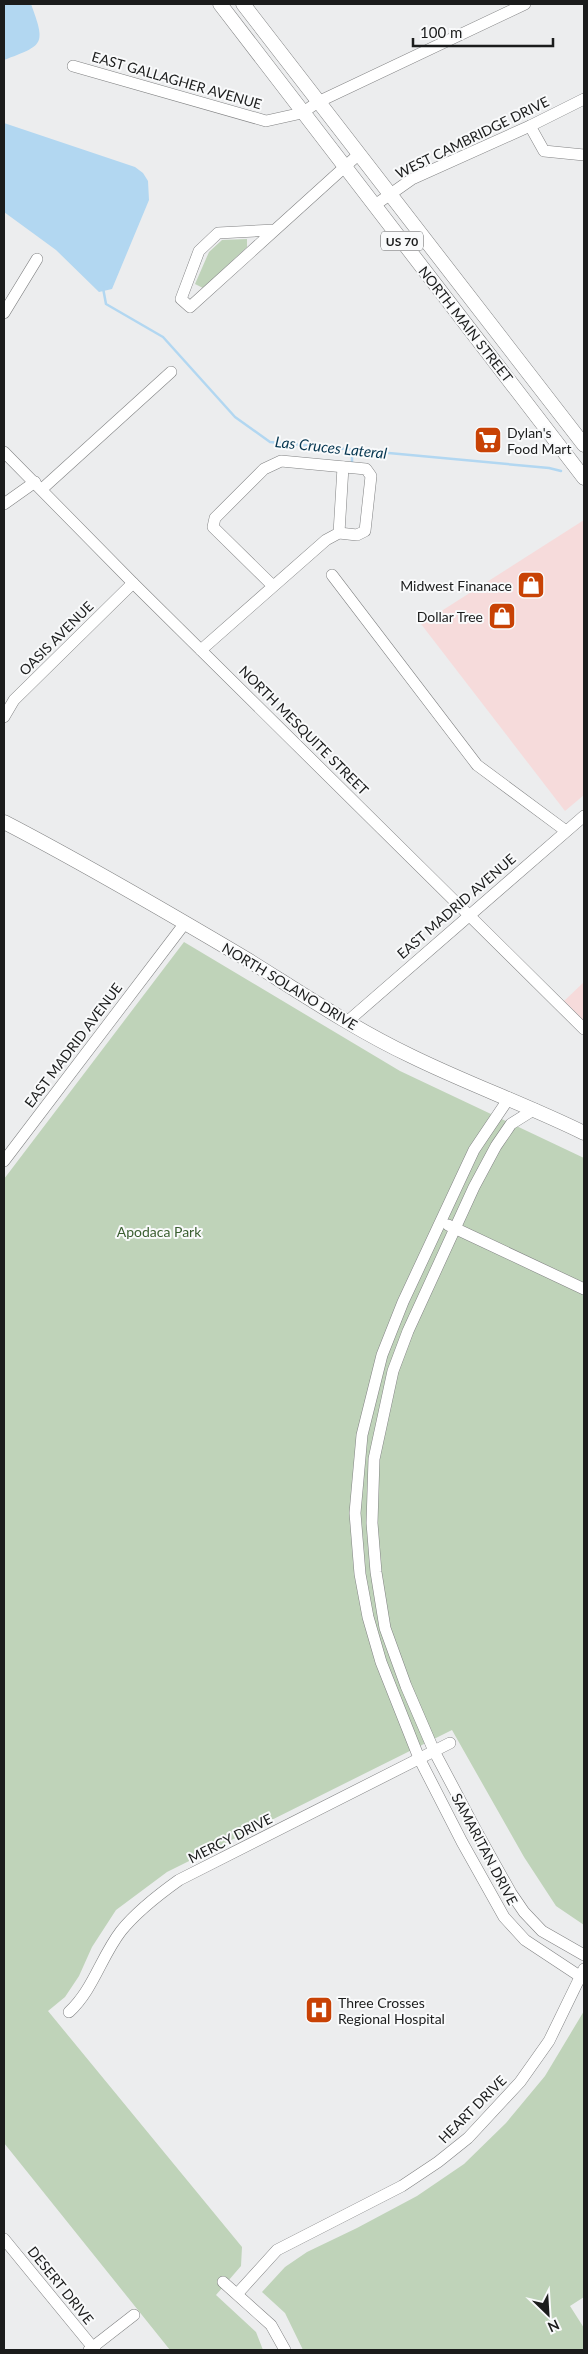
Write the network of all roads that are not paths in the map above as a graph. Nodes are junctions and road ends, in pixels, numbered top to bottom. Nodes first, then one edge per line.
1 (220, 4) edge
2 (243, 4) edge
3 (525, 4) edge
4 (73, 66) dead end
5 (584, 99) edge
6 (318, 102) junction
7 (302, 113) junction
8 (530, 126) junction
9 (359, 154) junction
10 (584, 155) edge
11 (344, 166) junction
12 (389, 194) junction
13 (375, 205) junction
14 (275, 230) junction
15 (37, 259) dead end
16 (4, 313) edge
17 (171, 372) dead end
18 (584, 445) edge
19 (4, 452) edge
20 (343, 467) junction
21 (584, 478) edge
22 (38, 485) junction
23 (4, 504) edge
24 (339, 533) junction
25 (332, 575) dead end
26 (133, 583) junction
27 (274, 586) junction
28 (201, 650) junction
29 (4, 717) edge
30 (584, 816) edge
31 (4, 822) edge
32 (566, 831) junction
33 (469, 914) junction
34 (185, 923) junction
35 (348, 1021) junction
36 (584, 1029) edge
37 (509, 1098) junction
38 (535, 1109) junction
39 (584, 1133) edge
40 (6, 1156) edge
41 (440, 1222) junction
42 (455, 1227) junction
43 (584, 1289) edge
44 (362, 1435) junction
45 (378, 1439) junction
46 (379, 1590) junction
47 (364, 1593) junction
48 (450, 1743) dead end
49 (434, 1751) junction
50 (420, 1758) junction
51 (584, 1955) edge
52 (583, 1975) edge
53 (69, 2012) dead end
54 (4, 2239) edge
55 (223, 2282) dead end
56 (238, 2294) junction
57 (134, 2315) dead end
58 (92, 2349) edge
59 (285, 2350) edge

1 - 7 main road, NORTH MAIN STREET / US 70
2 - 6 main road, NORTH MAIN STREET / US 70
3 - 6 street
4 - 7 street, EAST GALLAGHER AVENUE
5 - 8 street, WEST CAMBRIDGE DRIVE
6 - 7 street
6 - 9 main road, NORTH MAIN STREET / US 70
7 - 11 main road, NORTH MAIN STREET / US 70
8 - 10 street
8 - 12 street, WEST CAMBRIDGE DRIVE
9 - 11 street
9 - 12 main road, NORTH MAIN STREET / US 70
11 - 13 main road, NORTH MAIN STREET / US 70
11 - 14 street
12 - 13 street, WEST CAMBRIDGE DRIVE
12 - 18 main road, NORTH MAIN STREET / US 70
13 - 21 main road, NORTH MAIN STREET / US 70
14 - 14 street
15 - 16 street
17 - 22 street
19 - 22 street, NORTH MESQUITE STREET
20 - 24 street
20 - 24 street
20 - 27 street
22 - 23 street
22 - 26 street, NORTH MESQUITE STREET
24 - 27 street
25 - 32 street
26 - 28 street, NORTH MESQUITE STREET
26 - 29 street, OASIS AVENUE
27 - 28 street
28 - 33 street, NORTH MESQUITE STREET
30 - 32 street, EAST MADRID AVENUE
31 - 34 main road, NORTH SOLANO DRIVE
32 - 33 street, EAST MADRID AVENUE
33 - 35 street, EAST MADRID AVENUE
33 - 36 street, NORTH MESQUITE STREET
34 - 35 main road, NORTH SOLANO DRIVE
34 - 40 street, EAST MADRID AVENUE
35 - 37 main road, NORTH SOLANO DRIVE
37 - 38 main road, NORTH SOLANO DRIVE
37 - 41 street, SAMARITAN DRIVE
38 - 39 main road, NORTH SOLANO DRIVE
38 - 42 street, SAMARITAN DRIVE
41 - 42 street
41 - 44 street, SAMARITAN DRIVE
42 - 43 street
42 - 45 street, SAMARITAN DRIVE
44 - 45 street
44 - 47 street, SAMARITAN DRIVE
45 - 46 street, SAMARITAN DRIVE
46 - 47 street
46 - 49 street, SAMARITAN DRIVE
47 - 50 street, SAMARITAN DRIVE
48 - 49 street, MERCY DRIVE
49 - 50 street, MERCY DRIVE
49 - 51 street, SAMARITAN DRIVE
50 - 52 street, SAMARITAN DRIVE
50 - 53 street, MERCY DRIVE
52 - 56 street, HEART DRIVE
54 - 58 street, DESERT DRIVE
55 - 56 street
56 - 59 street
57 - 58 street

